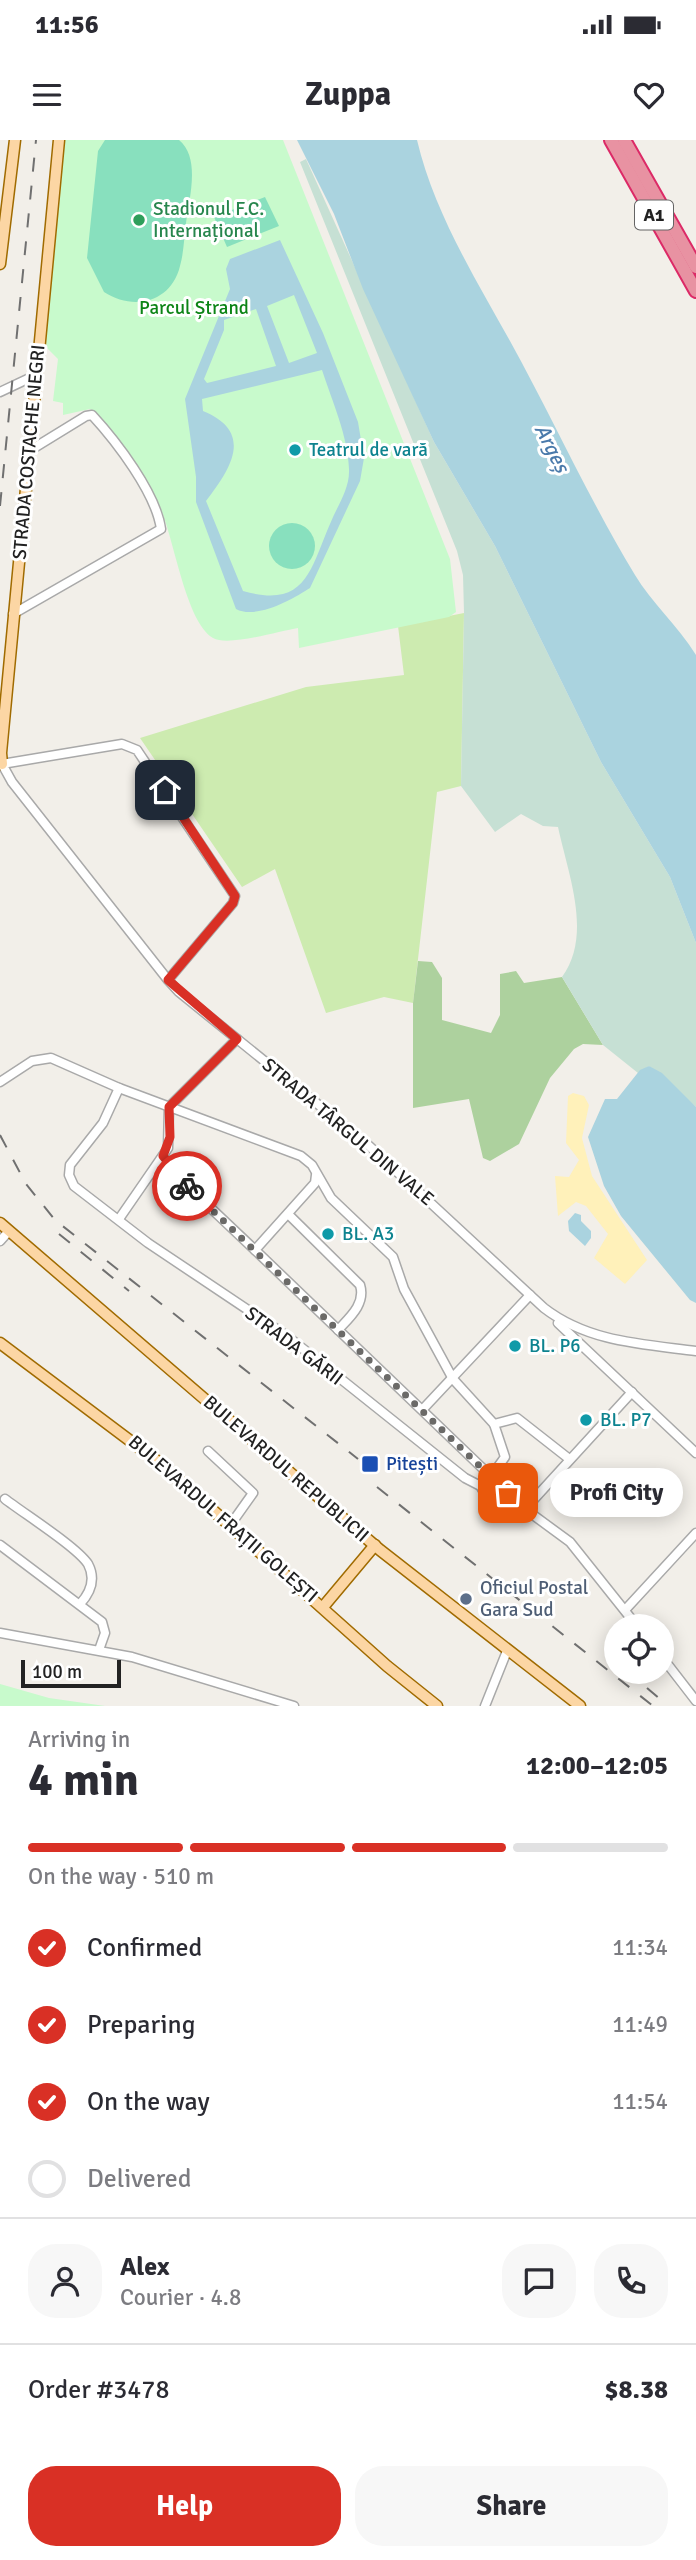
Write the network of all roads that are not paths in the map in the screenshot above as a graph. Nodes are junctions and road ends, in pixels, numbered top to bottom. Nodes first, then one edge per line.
1 (15, 140) edge
2 (59, 140) edge
3 (611, 140) edge
4 (625, 140) edge
5 (0, 264) edge
6 (696, 267) edge
7 (696, 291) edge
8 (36, 375) junction
9 (0, 392) edge
10 (29, 451) junction
11 (13, 614) junction
12 (1, 764) edge
13 (168, 980) junction
14 (237, 1039) junction
15 (0, 1082) edge
16 (119, 1088) junction
17 (169, 1107) junction
18 (163, 1156) junction
19 (316, 1175) junction
20 (288, 1214) junction
21 (119, 1219) junction
22 (0, 1223) edge
23 (9, 1231) junction
24 (0, 1241) edge
25 (255, 1250) junction
26 (530, 1295) junction
27 (544, 1308) junction
28 (338, 1330) junction
29 (0, 1343) edge
30 (696, 1351) edge
31 (453, 1379) junction
32 (632, 1392) junction
33 (423, 1409) junction
34 (494, 1424) junction
35 (208, 1451) dead end
36 (696, 1453) edge
37 (568, 1458) junction
38 (492, 1476) junction
39 (482, 1489) junction
40 (5, 1499) dead end
41 (525, 1509) junction
42 (231, 1524) junction
43 (696, 1533) edge
44 (0, 1545) edge
45 (375, 1545) junction
46 (80, 1604) junction
47 (323, 1608) junction
48 (625, 1610) junction
49 (628, 1614) edge
50 (0, 1633) edge
51 (99, 1650) junction
52 (508, 1651) junction
53 (674, 1672) edge
54 (696, 1700) edge
55 (294, 1706) edge
56 (437, 1706) edge
57 (485, 1706) edge
58 (579, 1706) edge

1 - 5 main road
2 - 8 main road, STRADA COSTACHE NEGRI
3 - 7 highway, A1
4 - 6 highway, A1
8 - 9 street
8 - 10 main road, STRADA COSTACHE NEGRI
10 - 11 main road, STRADA COSTACHE NEGRI
10 - 11 street
11 - 12 main road, STRADA COSTACHE NEGRI
12 - 13 street, STRADA TÂRGUL DIN VALE
12 - 13 street
13 - 14 street, STRADA TÂRGUL DIN VALE
14 - 17 street
14 - 26 street, STRADA TÂRGUL DIN VALE
15 - 16 street
16 - 17 street
16 - 21 street, STRADA GĂRII
17 - 18 street
17 - 19 street
18 - 21 street
18 - 25 street
19 - 20 street
19 - 31 street
20 - 25 street
20 - 28 street
21 - 39 street, STRADA GĂRII
22 - 23 main road, BULEVARDUL REPUBLICII
23 - 24 street
23 - 45 main road, BULEVARDUL REPUBLICII
25 - 28 street
26 - 27 street, STRADA TÂRGUL DIN VALE
26 - 31 street
27 - 30 street, STRADA TÂRGUL DIN VALE
27 - 32 street
28 - 33 street
29 - 42 main road, BULEVARDUL FRAȚII GOLEȘTI
31 - 33 street
31 - 34 street
32 - 36 street
32 - 37 street
33 - 38 street
34 - 37 street
34 - 38 street
35 - 42 street
37 - 41 street
38 - 39 street
38 - 41 street
39 - 41 street, STRADA GĂRII
40 - 46 street
41 - 48 street
42 - 47 main road, BULEVARDUL FRAȚII GOLEȘTI
43 - 48 street
44 - 46 street
45 - 47 main road
45 - 52 main road, BULEVARDUL REPUBLICII
46 - 51 street
47 - 56 main road, BULEVARDUL FRAȚII GOLEȘTI
48 - 49 street
50 - 51 street
51 - 55 street
52 - 57 street
52 - 58 main road, BULEVARDUL REPUBLICII
53 - 54 street

